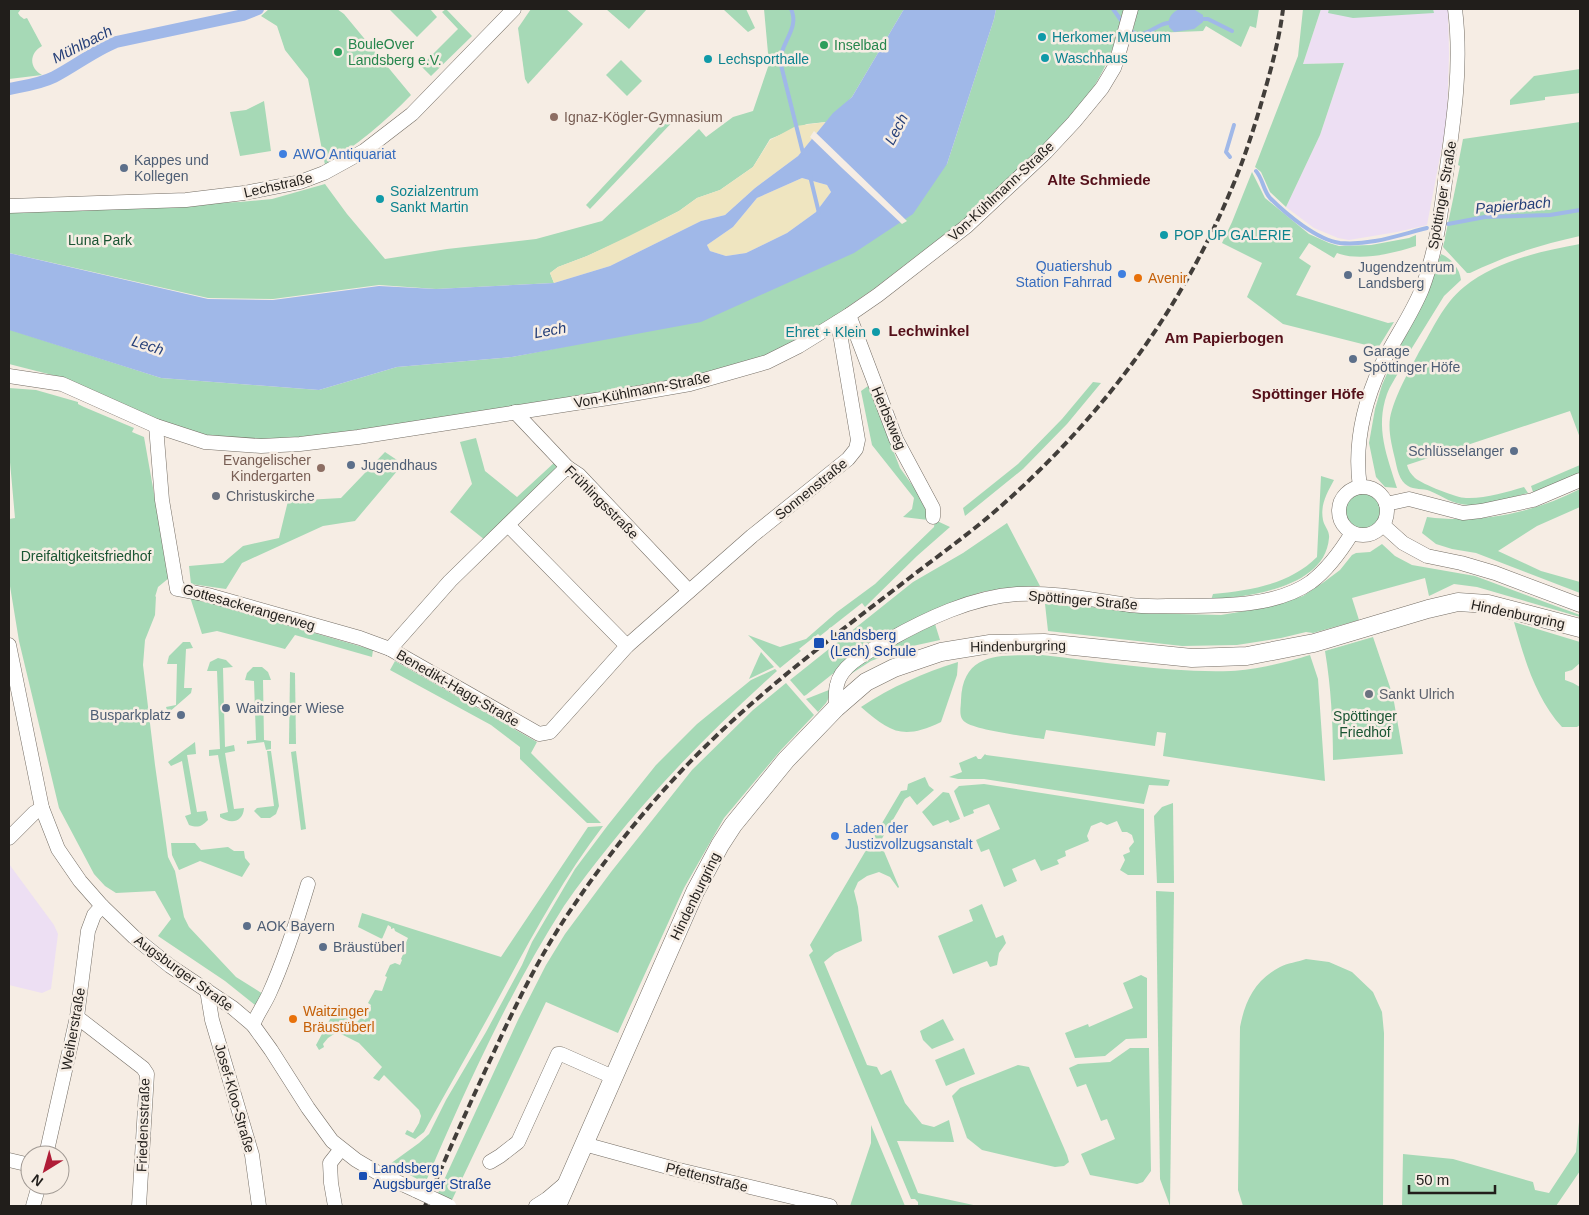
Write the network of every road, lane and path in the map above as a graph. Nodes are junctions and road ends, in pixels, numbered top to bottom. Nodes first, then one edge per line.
1 (514, 9) edge
2 (1131, 9) edge
3 (1455, 9) edge
4 (9, 206) edge
5 (844, 319) junction
6 (9, 376) edge
7 (515, 412) junction
8 (156, 426) junction
9 (568, 467) junction
10 (1580, 480) edge
11 (1360, 487) junction
12 (1386, 504) junction
13 (933, 517) dead end
14 (508, 525) junction
15 (1383, 525) junction
16 (1352, 533) junction
17 (689, 591) junction
18 (1580, 605) edge
19 (1580, 628) edge
20 (9, 645) edge
21 (627, 646) junction
22 (390, 648) junction
23 (836, 708) junction
24 (42, 808) junction
25 (9, 838) edge
26 (308, 884) dead end
27 (102, 906) junction
28 (207, 990) junction
29 (77, 1017) junction
30 (253, 1025) junction
31 (613, 1077) junction
32 (584, 1144) junction
33 (48, 1145) edge
34 (341, 1149) junction
35 (490, 1162) dead end
36 (569, 1180) junction
37 (139, 1206) edge
38 (259, 1206) edge
39 (335, 1206) edge
40 (449, 1206) edge
41 (536, 1206) edge
42 (557, 1206) edge
43 (830, 1206) edge

1 - 4 street, Lechstraße
2 - 5 street, Von-Kühlmann-Straße
3 - 11 street, Spöttinger Straße
5 - 7 street, Von-Kühlmann-Straße
5 - 13 street, Herbstweg
5 - 17 street, Sonnenstraße
6 - 8 street, Von-Kühlmann-Straße
7 - 8 street, Von-Kühlmann-Straße
7 - 9 street, Frühlingsstraße
8 - 22 street, Gottesackerangerweg
9 - 14 street, Benedikt-Hagg-Straße
9 - 17 street, Frühlingsstraße
10 - 12 street
11 - 12 street
11 - 16 street
12 - 15 street
14 - 21 street
14 - 22 street, Benedikt-Hagg-Straße
15 - 16 street
15 - 18 street
16 - 23 street, Spöttinger Straße
17 - 21 street, Benedikt-Hagg-Straße
19 - 23 main road, Hindenburgring
20 - 24 street, Augsburger Straße
21 - 22 street, Benedikt-Hagg-Straße
23 - 31 main road, Hindenburgring
24 - 25 street
24 - 27 street, Augsburger Straße
26 - 30 street
27 - 28 street, Augsburger Straße
27 - 29 street, Weiherstraße
28 - 30 street, Augsburger Straße
28 - 38 street, Josef-Kloo-Straße
29 - 33 street, Weiherstraße
29 - 37 street, Friedensstraße
30 - 34 street, Augsburger Straße
31 - 32 main road, Hindenburgring
31 - 35 street
32 - 36 main road, Hindenburgring
32 - 43 street, Pfettenstraße
34 - 39 street
34 - 40 street, Augsburger Straße, bridge
36 - 41 street
36 - 42 main road, Hindenburgring

